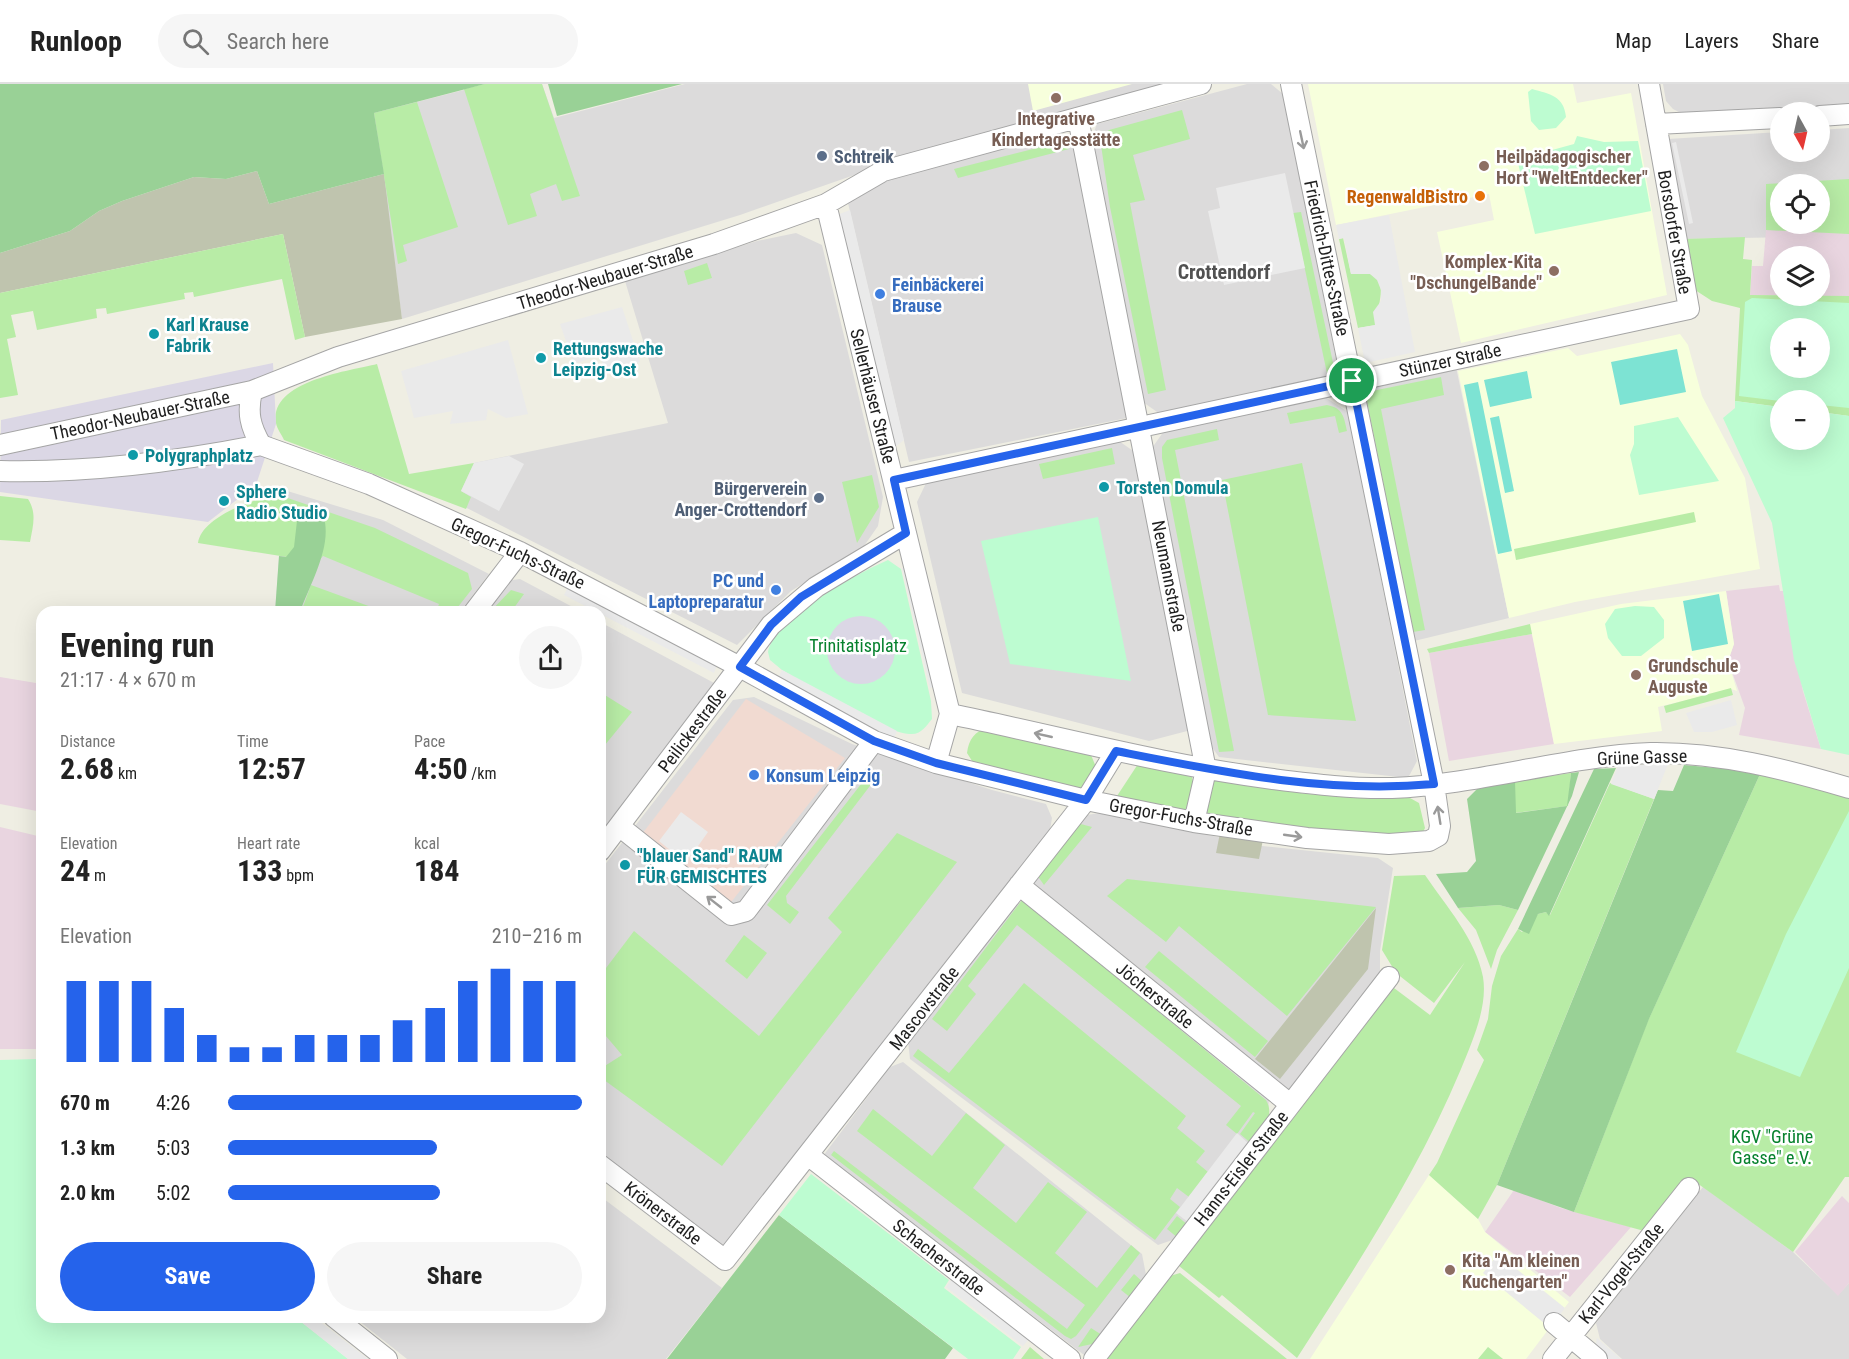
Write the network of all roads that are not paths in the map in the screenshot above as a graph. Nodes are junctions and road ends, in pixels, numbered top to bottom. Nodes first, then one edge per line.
1 (1201, 84) edge
2 (1291, 84) edge
3 (1648, 84) edge
4 (1849, 114) edge
5 (1830, 115) edge
6 (1078, 118) junction
7 (1770, 118) edge
8 (1656, 124) junction
9 (826, 204) junction
10 (1689, 309) joint
11 (1352, 381) junction
12 (252, 391) junction
13 (1140, 426) junction
14 (0, 445) edge
15 (261, 445) junction
16 (0, 471) edge
17 (894, 480) junction
18 (906, 533) junction
19 (520, 552) junction
20 (479, 606) edge
21 (740, 667) junction
22 (950, 714) junction
23 (874, 741) junction
24 (1116, 751) junction
25 (936, 763) junction
26 (1206, 770) junction
27 (1434, 784) junction
28 (1849, 788) edge
29 (1086, 800) junction
30 (1194, 822) junction
31 (619, 826) junction
32 (606, 843) edge
33 (1019, 885) junction
34 (1389, 976) dead end
35 (1290, 1104) junction
36 (808, 1155) junction
37 (606, 1170) edge
38 (1689, 1188) dead end
39 (725, 1260) joint
40 (342, 1323) edge
41 (1554, 1323) dead end
42 (1570, 1337) junction
43 (387, 1359) edge
44 (1070, 1359) edge
45 (1094, 1359) edge
46 (1553, 1359) edge
47 (1597, 1359) edge

1 - 6 street, Theodor-Neubauer-Straße
2 -> 11 street, Friedrich-Dittes-Straße
3 - 8 street, Borsdorfer Straße
4 - 5 street
6 - 9 street, Theodor-Neubauer-Straße
6 - 13 street, Neumannstraße
7 - 8 street
8 - 10 street, Borsdorfer Straße
9 - 12 street, Theodor-Neubauer-Straße
9 - 17 street, Sellerhäuser Straße
10 - 11 street, Stünzer Straße
11 - 13 street, Stünzer Straße
11 - 27 street, Friedrich-Dittes-Straße
12 - 14 street, Theodor-Neubauer-Straße
12 - 15 street
13 - 17 street, Stünzer Straße
13 - 26 street, Neumannstraße
15 - 16 street
15 - 19 street, Gregor-Fuchs-Straße
17 - 18 street, Sellerhäuser Straße
18 - 21 street, Peilickestraße
18 - 22 street, Sellerhäuser Straße
19 - 20 street
19 - 21 street, Gregor-Fuchs-Straße
21 - 23 street, Gregor-Fuchs-Straße
21 - 31 street, Peilickestraße
24 -> 22 street
22 - 25 street, Sellerhäuser Straße
23 - 25 street, Gregor-Fuchs-Straße
23 -> 31 street
24 - 26 street
24 - 29 street, Mascovstraße
25 - 29 street, Gregor-Fuchs-Straße
26 - 27 street
26 - 30 street, Neumannstraße
27 - 28 street, Grüne Gasse
30 -> 27 street, Gregor-Fuchs-Straße
29 - 30 street, Gregor-Fuchs-Straße
29 - 33 street, Mascovstraße
31 - 32 street, Peilickestraße
33 - 35 street, Jöcherstraße
33 - 36 street, Mascovstraße
34 - 35 street, Hanns-Eisler-Straße
35 - 45 street, Hanns-Eisler-Straße
36 - 39 street, Mascovstraße
36 - 44 street, Schacherstraße
37 - 39 street, Krönerstraße
38 - 42 street, Karl-Vogel-Straße
40 - 43 street
41 - 42 street
42 - 46 street, Karl-Vogel-Straße
42 - 47 street

